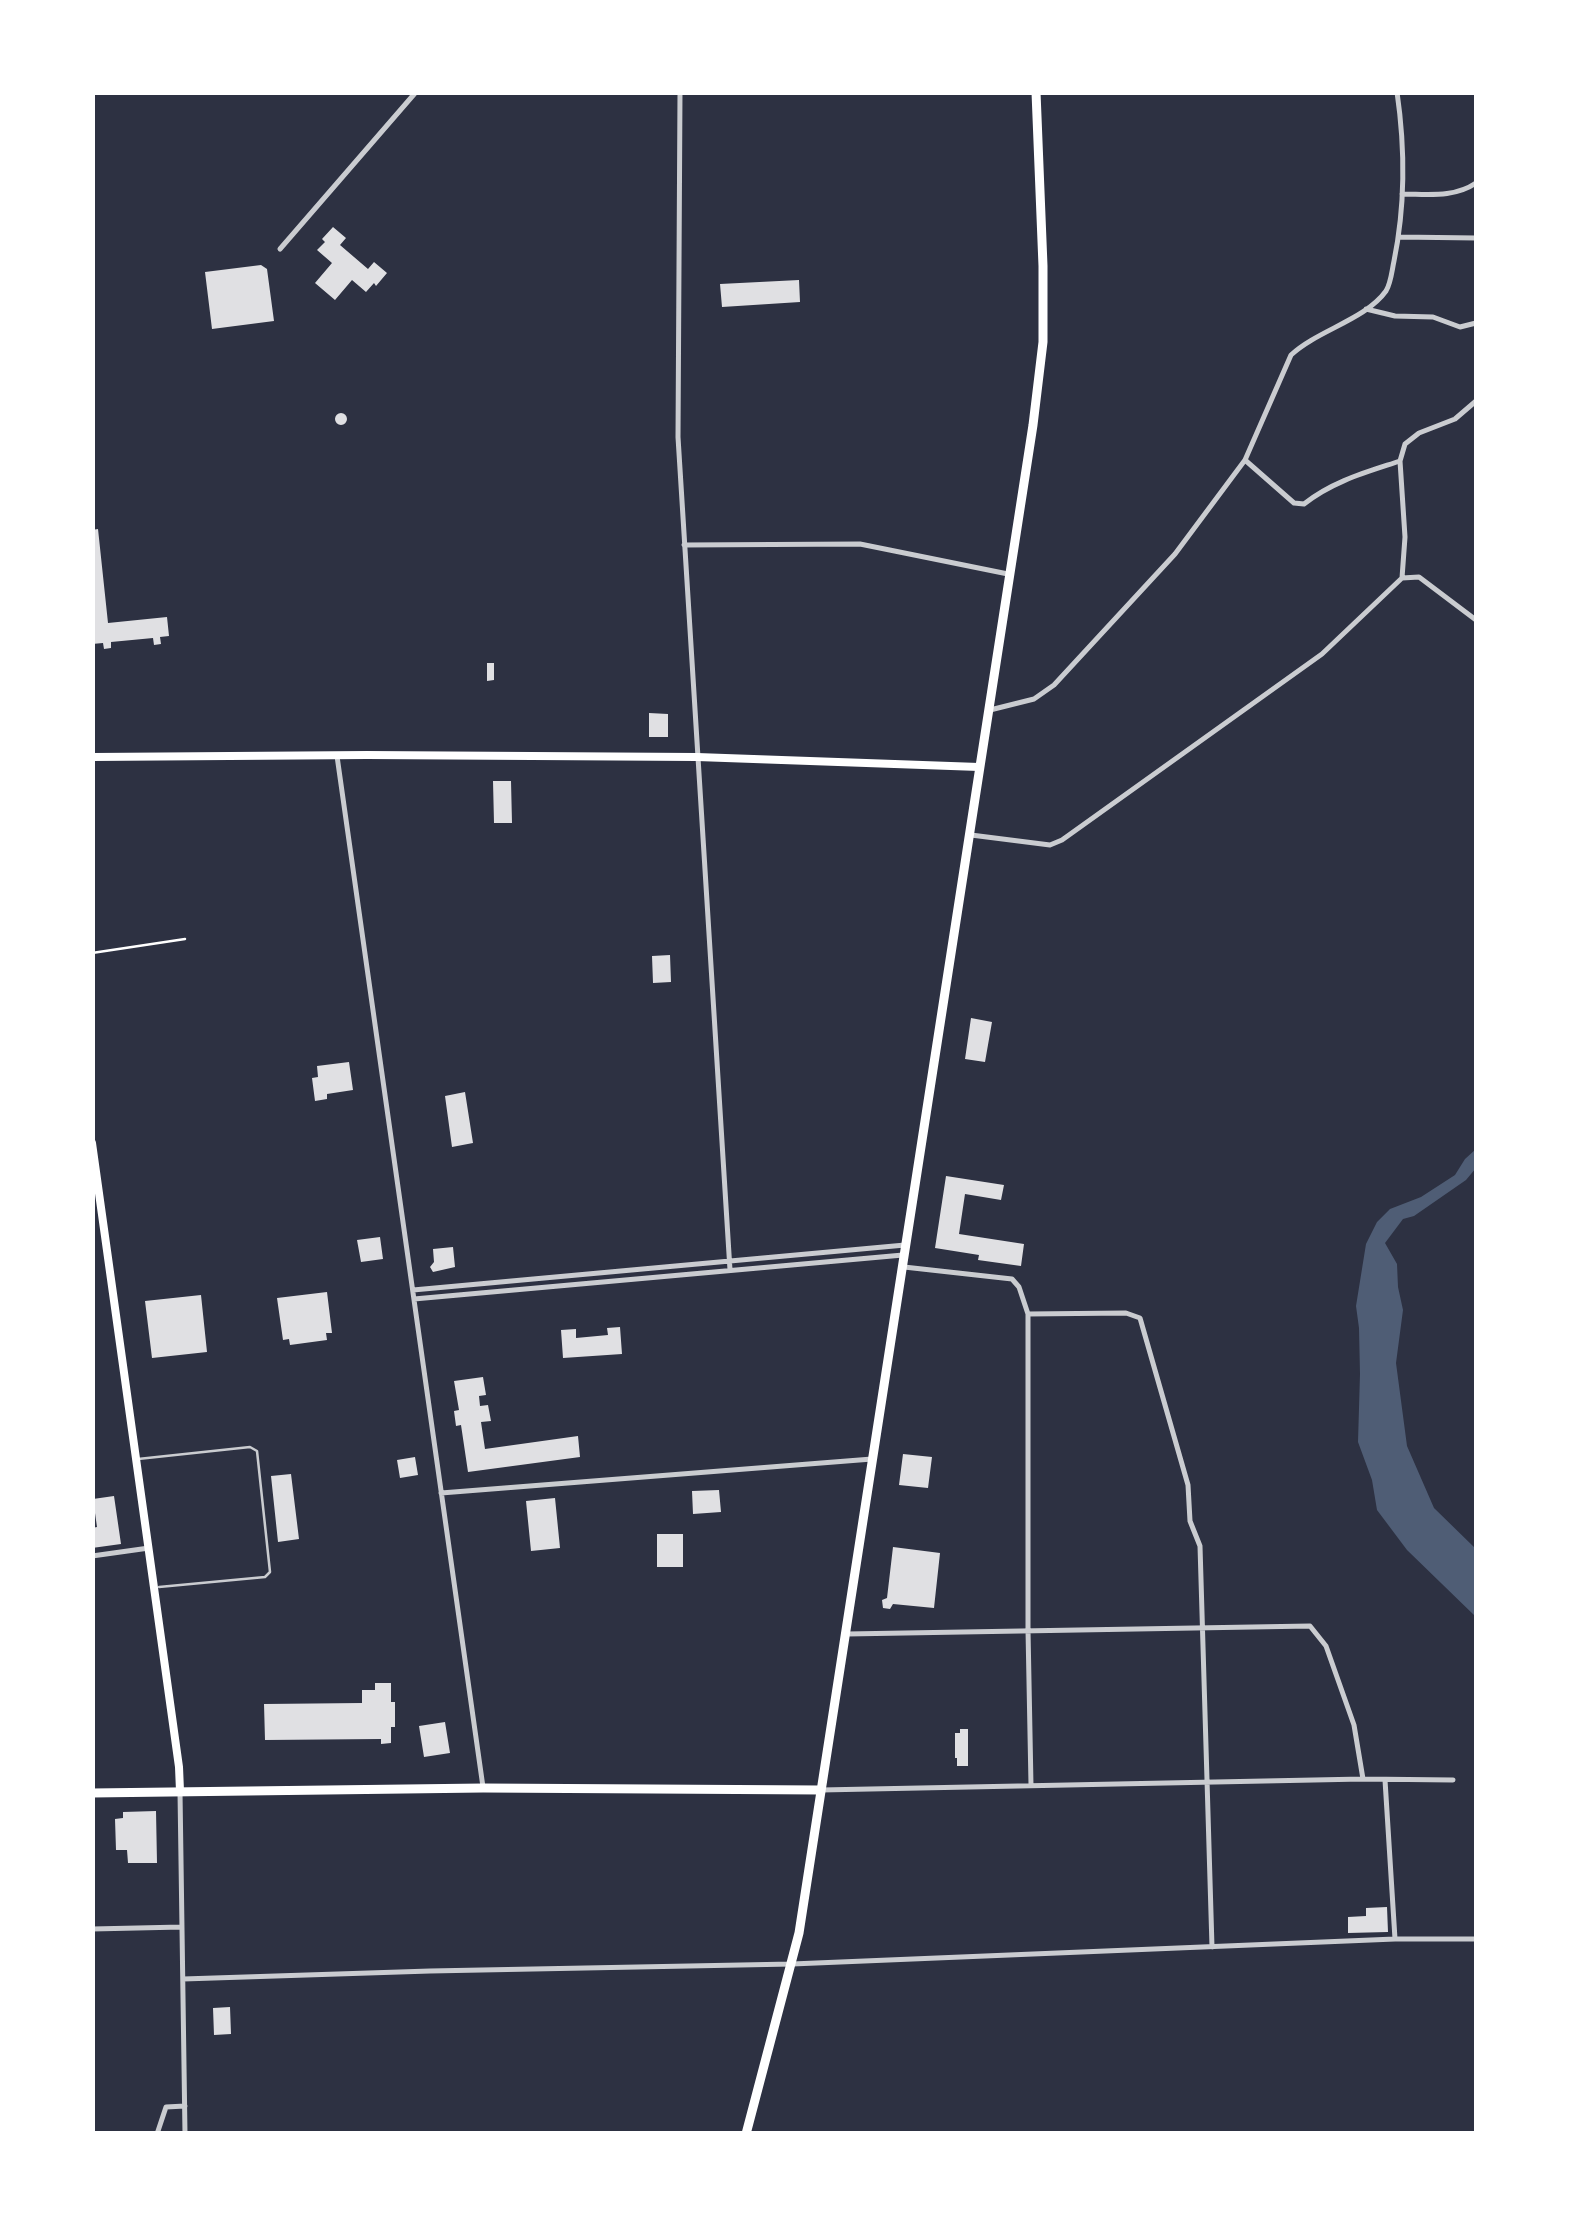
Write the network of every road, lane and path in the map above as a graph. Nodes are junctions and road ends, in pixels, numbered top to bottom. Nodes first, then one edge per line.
1 (416, 92) edge
2 (680, 92) edge
3 (1036, 92) edge
4 (1398, 92) edge
5 (1476, 184) edge
6 (1402, 194) junction
7 (1399, 236) junction
8 (1476, 238) edge
9 (280, 248) dead end
10 (1366, 309) junction
11 (1476, 323) edge
12 (1476, 401) edge
13 (1245, 460) junction
14 (1400, 461) junction
15 (684, 545) junction
16 (1010, 574) junction
17 (1402, 578) junction
18 (1476, 620) edge
19 (990, 710) junction
20 (337, 756) junction
21 (697, 757) junction
22 (92, 758) edge
23 (978, 767) junction
24 (968, 834) junction
25 (185, 939) dead end
26 (92, 953) edge
27 (92, 1143) edge
28 (904, 1250) junction
29 (729, 1261) junction
30 (901, 1267) junction
31 (730, 1270) junction
32 (413, 1290) junction
33 (414, 1299) junction
34 (1028, 1314) junction
35 (136, 1459) junction
36 (872, 1459) junction
37 (441, 1492) junction
38 (149, 1548) junction
39 (92, 1556) edge
40 (154, 1588) junction
41 (1028, 1630) junction
42 (1201, 1630) junction
43 (844, 1633) junction
44 (1363, 1779) junction
45 (1384, 1780) junction
46 (1453, 1780) dead end
47 (1207, 1783) junction
48 (1031, 1786) junction
49 (483, 1788) junction
50 (821, 1790) junction
51 (180, 1791) junction
52 (92, 1792) edge
53 (182, 1926) junction
54 (92, 1929) edge
55 (1395, 1939) junction
56 (1476, 1939) edge
57 (1212, 1947) junction
58 (792, 1964) junction
59 (183, 1979) junction
60 (185, 2106) junction
61 (158, 2134) edge
62 (184, 2134) edge
63 (746, 2134) edge

1 - 9 street
2 - 15 street
3 - 16 main road
4 - 6 street
5 - 6 street
6 - 7 street
7 - 8 street
7 - 10 street
10 - 11 street
10 - 13 street
12 - 14 street
13 - 14 street
13 - 19 street
14 - 17 street
15 - 16 street
15 - 21 street
16 - 19 main road
17 - 18 street
17 - 24 street
19 - 23 main road
20 - 21 main road
20 - 22 main road
20 - 32 street
21 - 23 main road
21 - 29 street
23 - 24 main road
24 - 28 main road
25 - 26 path
27 - 35 main road
28 - 29 street
28 - 30 main road
28 - 31 street
29 - 31 street
29 - 32 street
30 - 34 street
30 - 36 main road
31 - 33 street
32 - 33 street
33 - 37 street
34 - 41 street
34 - 42 street
35 - 38 main road
35 - 40 lane
36 - 37 street
36 - 43 main road
37 - 49 street
38 - 39 street
38 - 40 main road
40 - 51 main road
41 - 42 street
41 - 43 street
41 - 48 street
42 - 44 street
42 - 47 street
43 - 50 main road
44 - 45 street
44 - 47 street
45 - 46 street
45 - 55 street
47 - 48 street
47 - 57 street
48 - 50 street
49 - 50 main road
49 - 51 main road
50 - 58 main road
51 - 52 main road
51 - 53 street
53 - 54 street
53 - 59 street
55 - 56 street
55 - 57 street
57 - 58 street
58 - 59 street
58 - 63 main road
59 - 60 street
60 - 61 street
60 - 62 street

